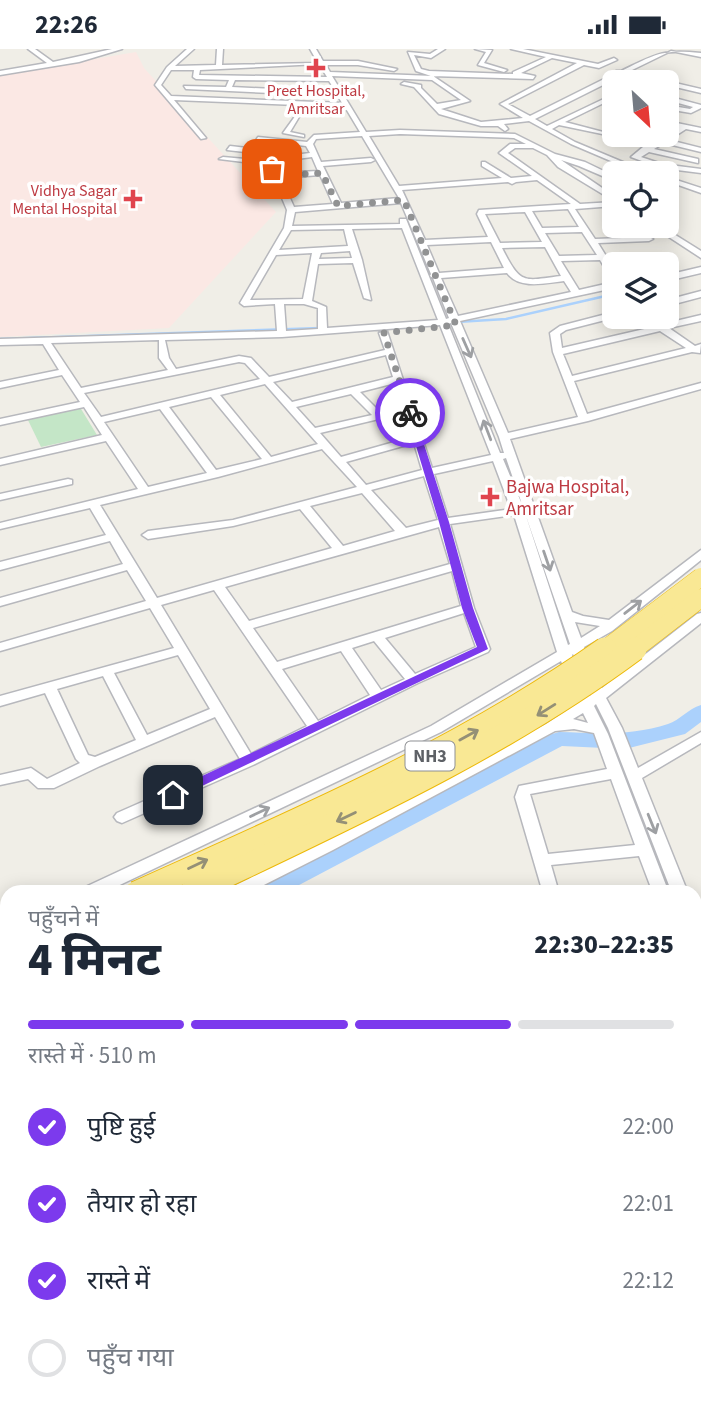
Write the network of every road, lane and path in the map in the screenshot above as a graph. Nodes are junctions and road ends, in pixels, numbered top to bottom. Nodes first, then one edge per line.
1 (32, 49) edge
2 (111, 49) edge
3 (119, 49) edge
4 (191, 49) edge
5 (219, 49) edge
6 (306, 49) edge
7 (313, 49) edge
8 (402, 49) edge
9 (442, 49) edge
10 (478, 49) edge
11 (514, 49) edge
12 (659, 49) edge
13 (671, 49) edge
14 (682, 49) edge
15 (568, 51) edge
16 (81, 52) dead end
17 (410, 54) junction
18 (701, 54) edge
19 (89, 55) junction
20 (552, 57) junction
21 (603, 58) dead end
22 (614, 61) junction
23 (50, 63) junction
24 (583, 63) junction
25 (319, 64) junction
26 (633, 64) junction
27 (219, 67) junction
28 (169, 68) junction
29 (197, 68) junction
30 (1, 70) edge
31 (621, 70) edge
32 (419, 71) junction
33 (515, 73) junction
34 (432, 75) junction
35 (328, 77) junction
36 (407, 77) junction
37 (233, 78) junction
38 (533, 78) junction
39 (602, 79) edge
40 (546, 81) junction
41 (679, 86) edge
42 (186, 87) dead end
43 (228, 89) junction
44 (701, 91) edge
45 (169, 98) junction
46 (340, 99) junction
47 (602, 102) edge
48 (679, 102) edge
49 (436, 106) junction
50 (594, 106) junction
51 (602, 108) edge
52 (679, 109) edge
53 (296, 117) dead end
54 (526, 117) junction
55 (571, 117) junction
56 (559, 123) junction
57 (499, 124) junction
58 (602, 125) edge
59 (679, 126) edge
60 (685, 127) junction
61 (546, 129) junction
62 (679, 130) edge
63 (701, 130) edge
64 (360, 133) junction
65 (515, 136) junction
66 (602, 137) edge
67 (203, 138) dead end
68 (565, 138) junction
69 (258, 139) dead end
70 (312, 140) junction
71 (679, 144) edge
72 (532, 146) junction
73 (650, 147) edge
74 (230, 148) dead end
75 (646, 149) junction
76 (254, 150) junction
77 (701, 150) edge
78 (553, 156) junction
79 (284, 157) junction
80 (223, 159) dead end
81 (316, 160) junction
82 (371, 160) junction
83 (244, 161) junction
84 (618, 161) edge
85 (622, 161) edge
86 (695, 161) dead end
87 (485, 164) dead end
88 (235, 168) dead end
89 (272, 169) junction
90 (701, 171) edge
91 (322, 173) junction
92 (602, 173) edge
93 (539, 178) junction
94 (512, 182) junction
95 (679, 185) edge
96 (397, 188) junction
97 (602, 193) edge
98 (701, 193) edge
99 (399, 200) junction
100 (602, 202) edge
101 (338, 206) junction
102 (574, 206) junction
103 (527, 209) junction
104 (291, 210) junction
105 (405, 226) junction
106 (348, 227) junction
107 (288, 228) junction
108 (586, 229) junction
109 (540, 231) junction
110 (675, 238) edge
111 (649, 239) dead end
112 (594, 241) junction
113 (423, 243) junction
114 (495, 243) junction
115 (546, 244) junction
116 (354, 248) junction
117 (317, 250) junction
118 (273, 253) junction
119 (602, 255) edge
120 (701, 255) edge
121 (602, 257) edge
122 (554, 259) junction
123 (358, 260) junction
124 (314, 262) junction
125 (701, 268) edge
126 (509, 271) junction
127 (679, 273) edge
128 (435, 276) junction
129 (567, 278) junction
130 (602, 290) edge
131 (602, 291) edge
132 (578, 294) junction
133 (701, 294) edge
134 (368, 298) dead end
135 (679, 300) edge
136 (307, 302) junction
137 (279, 303) junction
138 (701, 318) edge
139 (602, 319) edge
140 (450, 323) junction
141 (679, 323) edge
142 (652, 329) edge
143 (663, 329) edge
144 (323, 331) junction
145 (384, 333) junction
146 (282, 334) junction
147 (162, 342) junction
148 (0, 343) edge
149 (47, 345) junction
150 (698, 350) edge
151 (389, 352) junction
152 (558, 352) junction
153 (64, 372) junction
154 (174, 373) junction
155 (399, 379) junction
156 (568, 380) junction
157 (268, 381) junction
158 (0, 385) edge
159 (701, 386) edge
160 (353, 390) junction
161 (79, 391) junction
162 (214, 394) junction
163 (84, 404) junction
164 (163, 406) junction
165 (289, 406) junction
166 (409, 409) junction
167 (378, 415) junction
168 (584, 419) junction
169 (97, 421) junction
170 (0, 422) edge
171 (313, 432) junction
172 (504, 436) junction
173 (108, 437) junction
174 (417, 439) junction
175 (324, 445) junction
176 (511, 455) junction
177 (495, 457) junction
178 (0, 461) edge
179 (269, 461) junction
180 (338, 461) junction
181 (428, 473) junction
182 (214, 475) junction
183 (68, 482) dead end
184 (365, 490) junction
185 (145, 491) junction
186 (0, 497) edge
187 (93, 503) junction
188 (304, 506) junction
189 (524, 510) junction
190 (444, 522) junction
191 (0, 526) edge
192 (403, 532) junction
193 (148, 535) dead end
194 (114, 536) junction
195 (340, 549) junction
196 (701, 554) edge
197 (132, 565) junction
198 (0, 566) edge
199 (456, 566) junction
200 (701, 577) edge
201 (218, 586) junction
202 (701, 598) edge
203 (0, 602) edge
204 (152, 603) junction
205 (467, 608) junction
206 (565, 614) junction
207 (701, 617) edge
208 (612, 624) junction
209 (247, 626) junction
210 (376, 636) junction
211 (344, 646) junction
212 (0, 647) edge
213 (571, 649) junction
214 (181, 650) junction
215 (275, 667) junction
216 (106, 670) junction
217 (631, 673) junction
218 (413, 680) junction
219 (48, 686) junction
220 (378, 697) junction
221 (0, 701) edge
222 (593, 701) junction
223 (217, 711) junction
224 (613, 723) junction
225 (551, 727) junction
226 (315, 728) junction
227 (600, 732) junction
228 (701, 737) edge
229 (144, 742) junction
230 (248, 761) junction
231 (95, 762) junction
232 (618, 766) junction
233 (633, 777) junction
234 (0, 780) edge
235 (122, 817) dead end
236 (646, 850) junction
237 (542, 860) junction
238 (104, 885) edge
239 (154, 885) edge
240 (206, 885) edge
241 (249, 885) edge
242 (549, 885) edge
243 (658, 885) edge
244 (677, 885) edge

1 - 23 street
2 - 19 street
3 - 30 street
4 - 28 street
5 - 27 street
6 - 25 street
7 - 25 street
8 - 17 street
9 - 17 street
10 - 33 street
11 - 20 street
12 - 26 street
13 - 18 street
13 - 26 street
14 - 18 street
15 - 20 street
16 - 19 street
17 - 32 street
19 - 23 street
20 - 24 street
20 - 33 street
21 - 22 street
22 - 24 street
22 - 26 street
23 - 30 street
24 - 40 street
25 - 27 street
25 - 32 street
25 - 35 street
26 - 31 street
27 - 29 street
28 - 29 street
28 - 45 street
29 - 37 street
32 - 34 street
33 - 38 street
34 - 36 street
34 - 38 street
34 - 49 street
35 - 36 street
35 - 37 street
35 - 46 street
36 - 49 street
37 - 43 street
38 - 40 street
39 - 54 street
40 - 54 street
41 - 44 street
42 - 43 street
43 - 46 street
45 - 46 street
45 - 67 street
46 - 64 street
47 - 50 street
48 - 52 street
49 - 57 street
50 - 51 street
50 - 55 street
53 - 70 street
54 - 57 street
54 - 61 street
55 - 56 street
55 - 58 street
56 - 61 street
56 - 66 street
57 - 65 street
59 - 60 street
60 - 62 street
60 - 63 street
61 - 68 street
64 - 65 street
64 - 70 street
64 - 82 street
64 - 96 street
65 - 72 street
68 - 84 street
68 - 85 street
69 - 70 street
70 - 81 street
71 - 77 street
72 - 78 street
72 - 93 street
73 - 75 street
74 - 76 street
75 - 86 street
75 - 90 street
76 - 79 street
76 - 83 street
78 - 92 street
78 - 97 street
79 - 81 street
79 - 89 street
80 - 83 street
81 - 82 street
81 - 91 street
82 - 99 street
83 - 89 street
87 - 94 street
88 - 89 street
89 - 91 street
89 - 104 street
91 - 101 street
93 - 94 street
93 - 102 street
94 - 96 street
95 - 98 street
96 - 99 street
99 - 101 street
99 - 105 street
99 - 113 street
100 - 102 street
101 - 104 street
102 - 103 street
102 - 108 street
103 - 109 street
103 - 114 street
104 - 107 street
105 - 106 street
105 - 140 street
106 - 107 street
106 - 116 street
107 - 118 street
108 - 109 street
108 - 112 street
109 - 115 street
110 - 120 street
111 - 112 street
112 - 119 street
113 - 114 street
113 - 128 street
114 - 115 street
114 - 126 street
115 - 122 street
116 - 117 street
116 - 123 street
117 - 118 street
117 - 124 street
118 - 137 street
121 - 122 street
122 - 129 street
123 - 124 street
123 - 134 street
124 - 136 street
125 - 127 street
126 - 128 street
126 - 129 street
128 - 140 street
129 - 132 street
130 - 132 street
131 - 140 street
132 - 140 street
133 - 135 street
136 - 137 street
136 - 144 street
137 - 146 street
138 - 141 street
139 - 152 street
140 - 144 street
140 - 145 street
140 -> 172 street
177 -> 140 street
142 - 152 street
143 - 150 street
144 - 146 street
145 - 147 street
145 - 151 street
146 - 148 street
147 - 149 street
147 - 154 street
148 - 149 street
149 - 153 street
150 - 156 street
151 - 155 street
151 - 157 street
152 - 156 street
153 - 158 street
153 - 161 street
154 - 157 street
154 - 161 street
155 - 160 street
155 - 166 street
156 - 168 street
157 - 162 street
157 - 165 street
159 - 168 street
160 - 165 street
160 - 167 street
161 - 163 street
162 - 164 street
162 - 179 street
163 - 169 street
163 - 170 street
164 - 169 street
164 - 182 street
165 - 171 street
166 - 167 street
166 - 174 street
167 - 171 street
168 - 172 street
169 - 173 street
171 - 175 street
172 - 176 street
173 - 178 street
173 - 185 street
174 - 180 street
174 - 181 street
175 - 179 street
175 - 180 street
176 - 177 street
176 - 189 street
177 - 181 street
177 - 189 street
179 - 182 street
180 - 184 street
181 - 184 street
181 - 190 street
182 - 185 street
183 - 186 street
184 - 188 street
184 - 192 street
185 - 187 street
187 - 191 street
187 - 194 street
188 - 193 street
188 - 195 street
189 - 190 street
189 -> 206 street
189 - 213 street
190 - 192 street
190 - 199 street
192 - 195 street
194 - 197 street
194 - 198 street
195 - 201 street
208 -> 196 street
197 - 203 street
197 - 204 street
199 - 205 street
199 - 209 street
239 -> 200 highway, NH3, bridge
201 - 204 street
201 - 209 street
202 -> 240 highway, NH3, bridge
204 - 212 street
204 - 214 street
205 - 210 street
205 - 218 street
206 - 208 street
206 - 213 street
207 - 217 street
208 - 213 street
209 - 215 street
210 - 211 street
210 - 218 street
211 - 215 street
211 - 220 street
213 - 222 street
238 -> 213 street
214 - 216 street
214 - 223 street
215 - 226 street
216 - 219 street
216 - 229 street
217 - 222 street
217 - 224 street
218 - 220 street
219 - 221 street
219 - 231 street
220 - 226 street
222 - 224 street
222 - 225 street
222 - 227 street
223 - 229 street
223 - 230 street
224 - 232 street
225 - 227 street
225 - 241 street
226 - 230 street
227 - 232 street
228 - 233 street
229 - 231 street
230 - 235 street
231 - 234 street
232 - 233 street
232 - 236 street
232 - 237 street
233 -> 244 street
236 - 237 street
236 - 243 street
237 - 242 street

